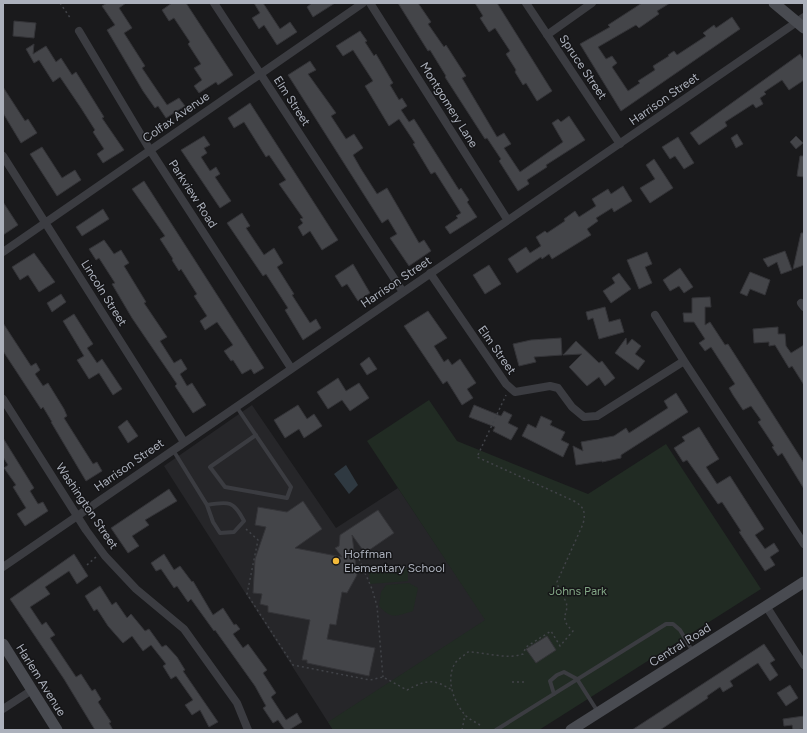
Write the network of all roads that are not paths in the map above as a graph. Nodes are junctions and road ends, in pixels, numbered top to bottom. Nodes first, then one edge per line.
1 (214, 3) edge
2 (363, 3) edge
3 (370, 3) edge
4 (526, 3) edge
5 (592, 3) edge
6 (774, 3) edge
7 (801, 22) edge
8 (79, 31) dead end
9 (547, 35) junction
10 (260, 74) junction
11 (620, 144) junction
12 (150, 150) junction
13 (3, 156) edge
14 (507, 219) junction
15 (45, 222) junction
16 (3, 252) edge
17 (430, 273) junction
18 (403, 292) junction
19 (655, 315) dead end
20 (684, 361) junction
21 (291, 368) junction
22 (3, 399) edge
23 (236, 406) junction
24 (256, 435) junction
25 (184, 442) junction
26 (173, 450) junction
27 (207, 505) junction
28 (77, 516) junction
29 (804, 544) edge
30 (3, 567) edge
31 (804, 582) edge
32 (766, 606) junction
33 (3, 644) edge
34 (694, 652) junction
35 (804, 665) edge
36 (577, 679) junction
37 (32, 690) junction
38 (554, 694) junction
39 (3, 709) edge
40 (598, 712) junction
41 (57, 730) edge
42 (248, 730) edge
43 (496, 730) edge
44 (571, 730) edge

1 - 10 street, Elm Street
2 - 10 street, Colfax Avenue
3 - 14 street, Montgomery Lane
4 - 9 street, Spruce Street
5 - 9 street
6 - 7 main road
7 - 11 street, Harrison Street
8 - 12 street, Parkview Road
9 - 11 street, Spruce Street
10 - 12 street, Colfax Avenue
10 - 18 street, Elm Street
11 - 14 street, Harrison Street
12 - 15 street, Colfax Avenue
12 - 21 street, Parkview Road
13 - 15 street, Lincoln Street
14 - 17 street, Harrison Street
15 - 16 street, Colfax Avenue
15 - 25 street, Lincoln Street
17 - 18 street, Harrison Street
17 - 20 street, Elm Street
18 - 21 street, Harrison Street
19 - 20 street
20 - 29 street
21 - 23 street, Harrison Street
22 - 28 street, Washington Street
23 - 24 lane
23 - 25 street, Harrison Street
24 - 24 lane
25 - 26 street, Harrison Street
26 - 27 lane
26 - 28 street, Harrison Street
27 - 27 lane
28 - 30 street, Harrison Street
28 - 42 street, Washington Street
31 - 32 main road, Central Road
32 - 34 main road, Central Road
32 - 35 street
33 - 37 main road, Harlem Avenue
34 - 36 lane
34 - 40 main road, Central Road
36 - 38 lane
36 - 38 lane
36 - 40 lane
37 - 39 street
37 - 41 main road, Harlem Avenue
38 - 43 lane
40 - 44 main road, Central Road

